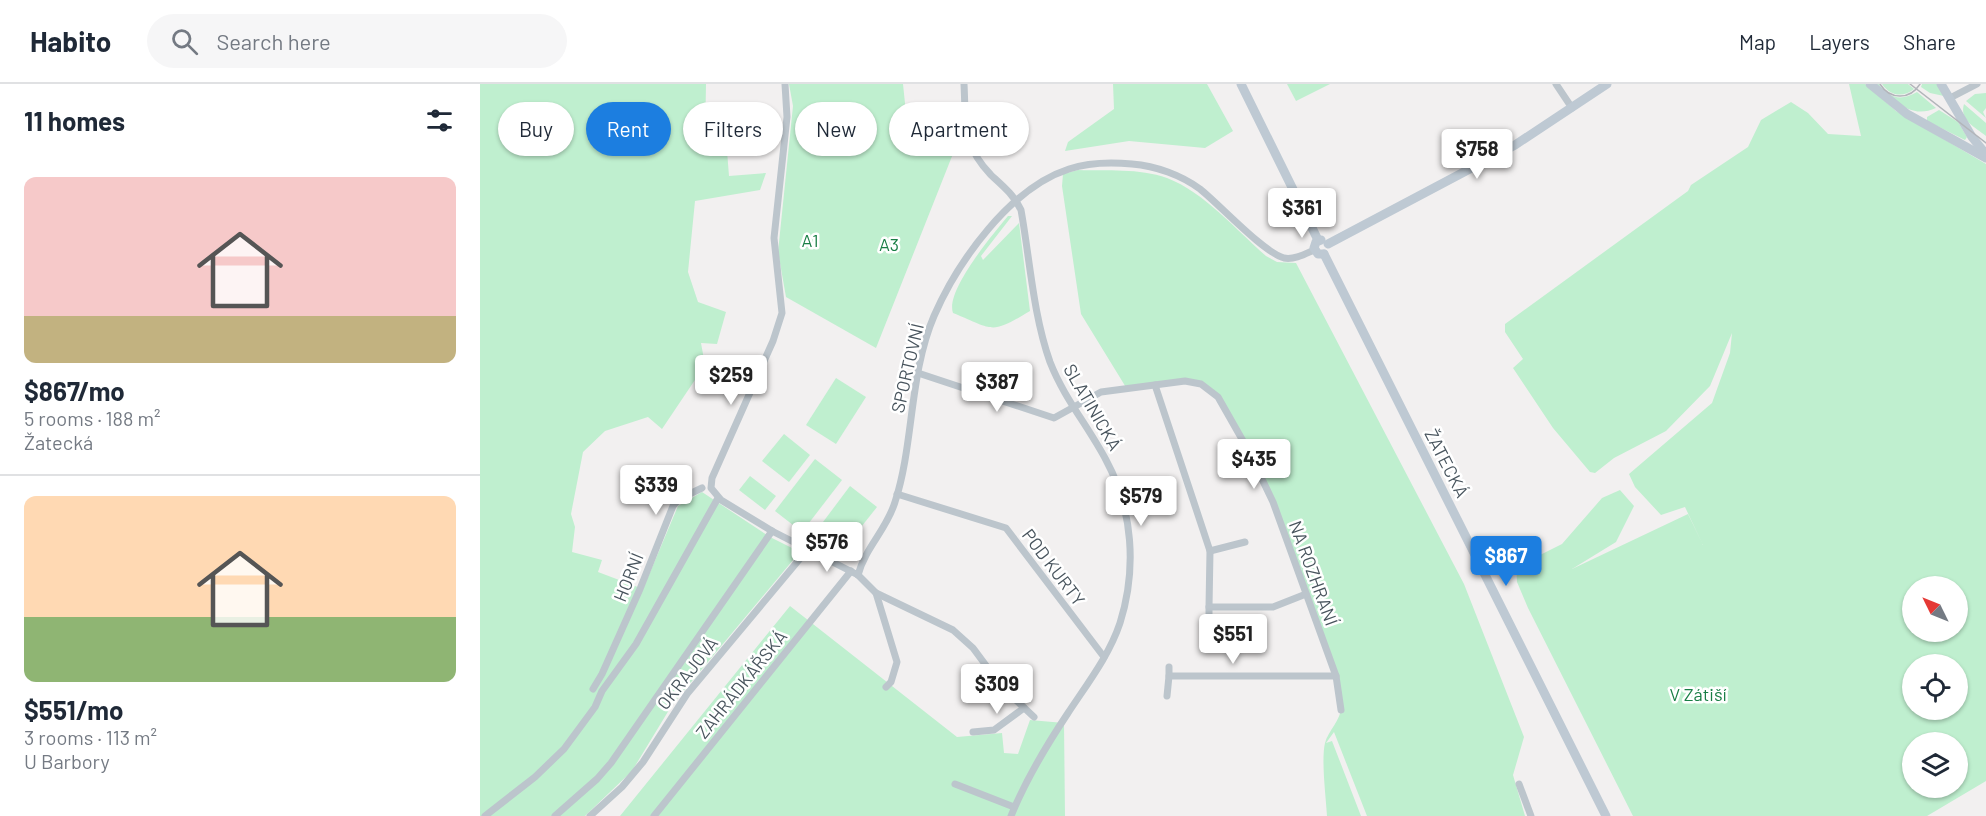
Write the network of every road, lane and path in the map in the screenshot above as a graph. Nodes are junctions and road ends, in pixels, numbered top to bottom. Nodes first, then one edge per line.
1 (785, 84) edge
2 (964, 84) edge
3 (1241, 84) edge
4 (1556, 84) edge
5 (1607, 84) edge
6 (1870, 84) edge
7 (1941, 84) edge
8 (1977, 84) edge
9 (1950, 98) junction
10 (1572, 108) junction
11 (1986, 156) edge
12 (1016, 199) junction
13 (1328, 244) junction
14 (1316, 245) junction
15 (1324, 254) junction
16 (918, 373) junction
17 (1155, 385) junction
18 (1072, 408) junction
19 (702, 488) dead end
20 (897, 494) junction
21 (718, 498) junction
22 (772, 531) junction
23 (1245, 542) dead end
24 (808, 549) junction
25 (1210, 551) junction
26 (854, 573) junction
27 (876, 593) junction
28 (1306, 594) junction
29 (1209, 607) junction
30 (1209, 616) dead end
31 (1104, 657) junction
32 (1169, 667) dead end
33 (1169, 676) junction
34 (1336, 676) junction
35 (886, 687) dead end
36 (593, 689) dead end
37 (1167, 696) dead end
38 (1024, 708) junction
39 (1341, 710) dead end
40 (1034, 717) dead end
41 (973, 732) dead end
42 (955, 784) dead end
43 (1519, 784) dead end
44 (1014, 807) junction
45 (485, 816) edge
46 (555, 816) edge
47 (591, 816) edge
48 (654, 816) edge
49 (1011, 816) edge
50 (1532, 816) edge
51 (1606, 816) edge

1 - 21 street
2 - 12 street
3 - 14 street
4 - 10 street
5 - 10 street
6 - 11 street
7 - 9 street
8 - 9 street
9 - 11 street
10 - 13 street
12 - 14 street, SPORTOVNÍ
12 - 16 street, SPORTOVNÍ
12 - 18 street, SLATINICKÁ
13 - 14 street
13 - 15 street
14 - 15 street
15 - 51 street, ŽATECKÁ
16 - 18 street, NA ROZHRANÍ
16 - 20 street, SPORTOVNÍ
17 - 18 street, NA ROZHRANÍ
17 - 25 street
17 - 28 street, NA ROZHRANÍ
18 - 31 street, SLATINICKÁ
19 - 36 street, HORNÍ
20 - 26 street, SPORTOVNÍ
20 - 31 street, POD KURTY
21 - 22 street
21 - 45 street
22 - 24 street
22 - 46 street
23 - 25 street
24 - 26 street
24 - 47 street, OKRAJOVÁ
25 - 29 street
26 - 27 street
26 - 48 street, ZAHRÁDKÁŘSKÁ
27 - 35 street
27 - 38 street
28 - 29 street
28 - 34 street, NA ROZHRANÍ
29 - 30 street
31 - 44 street, SLATINICKÁ
32 - 33 street
33 - 34 street
33 - 37 street
34 - 39 street, NA ROZHRANÍ
38 - 40 street
38 - 41 street
42 - 44 street
43 - 50 street
44 - 49 street, SLATINICKÁ

